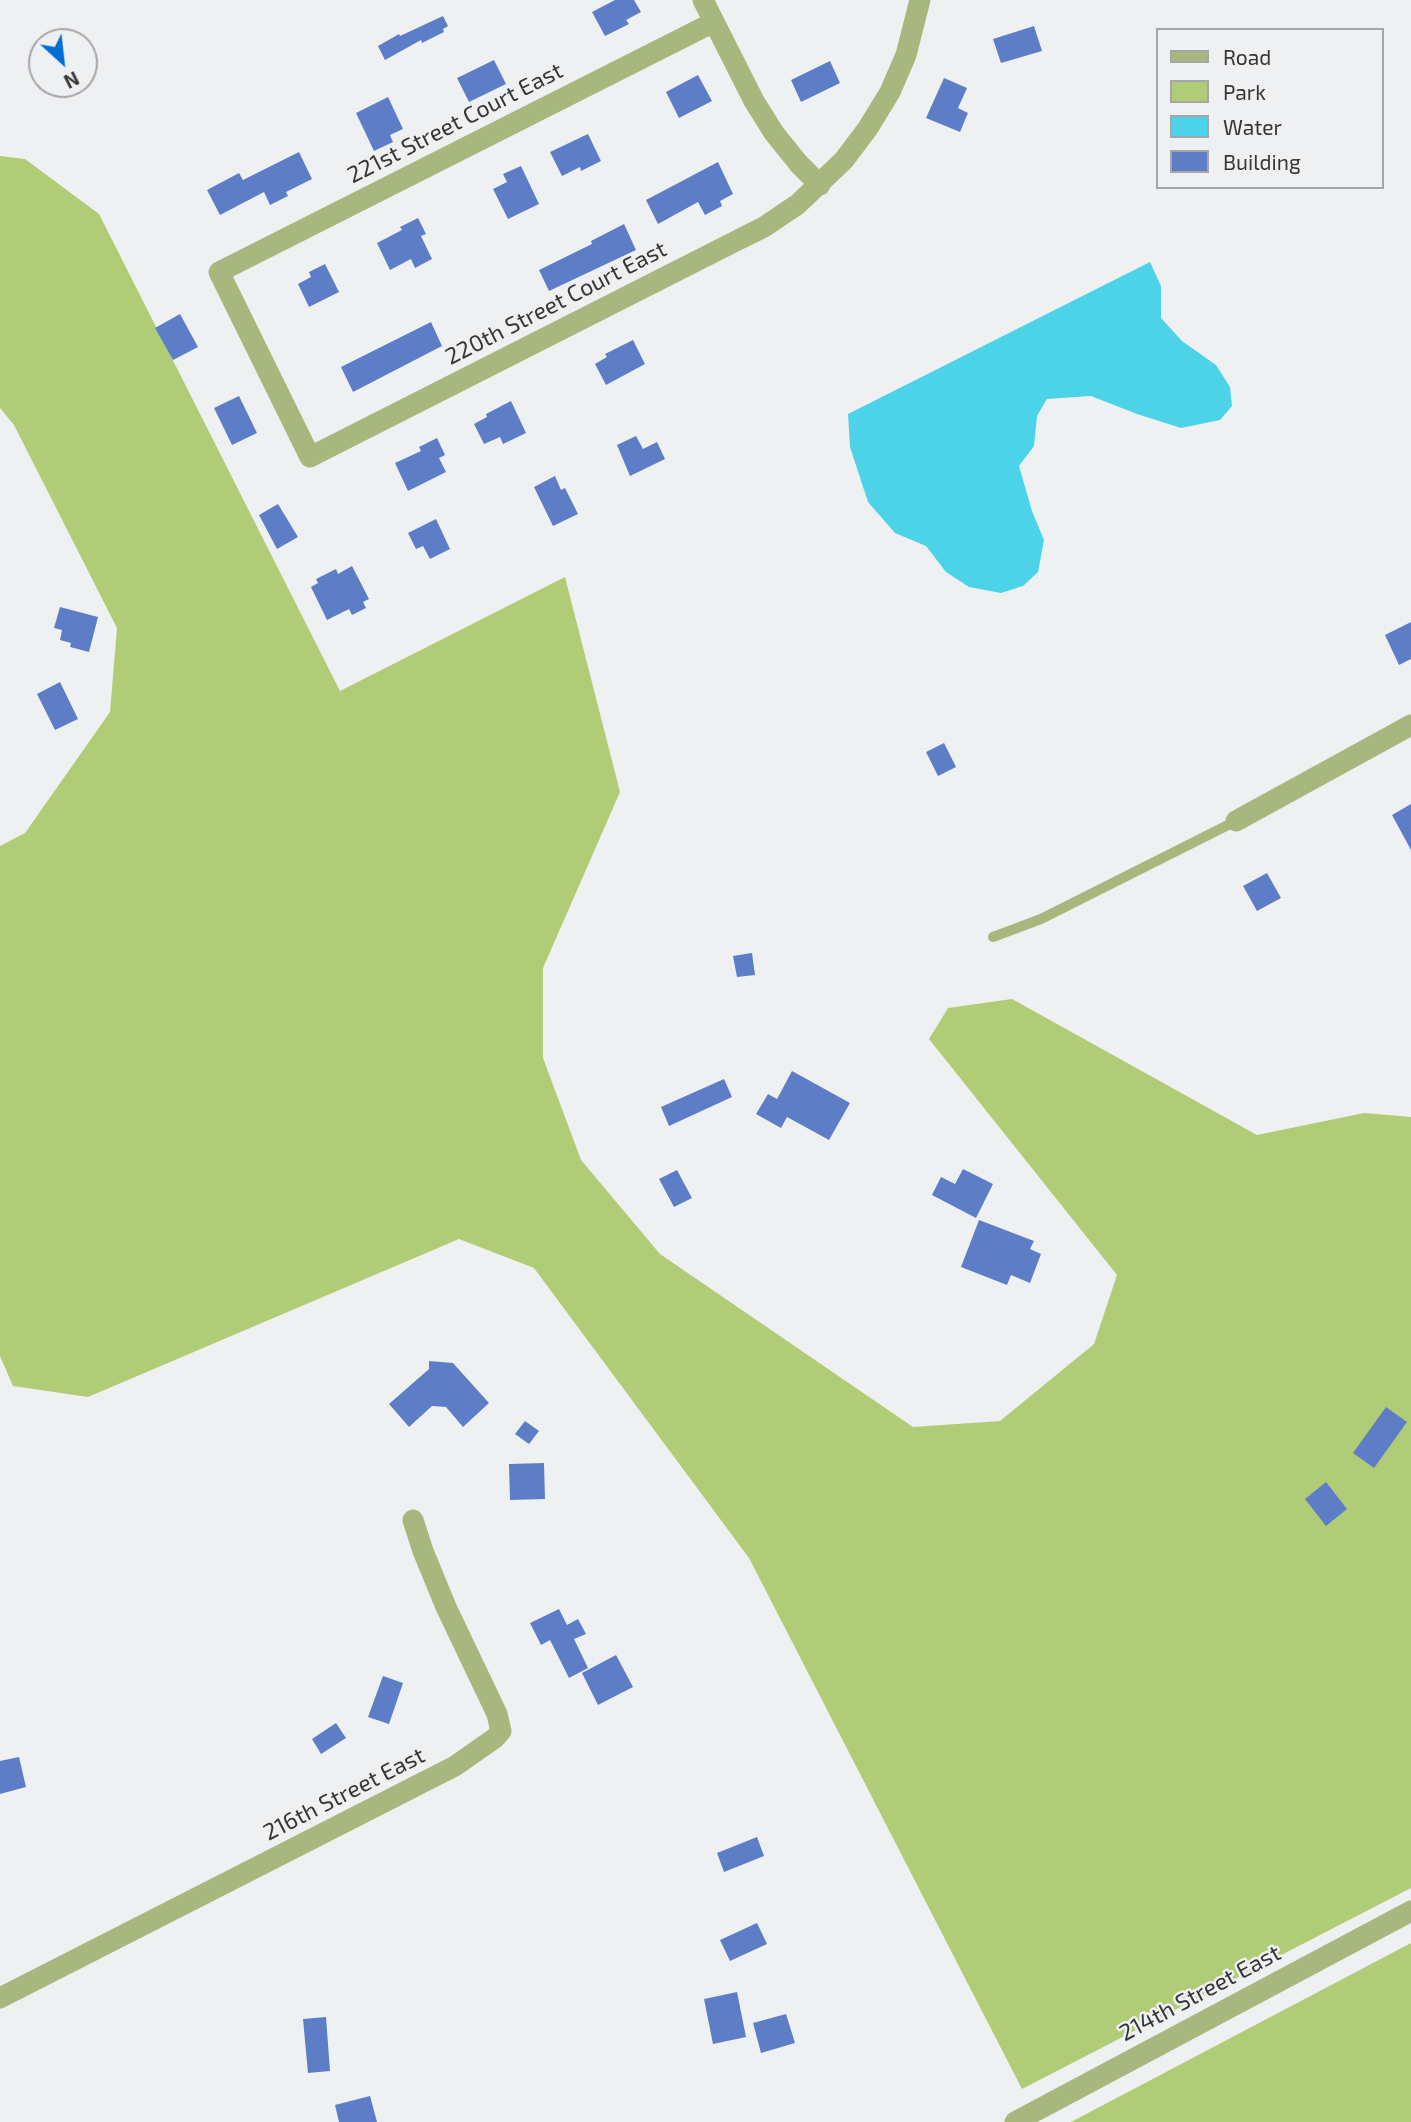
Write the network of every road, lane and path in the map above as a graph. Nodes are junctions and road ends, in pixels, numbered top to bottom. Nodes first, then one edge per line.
1 (703, 0) edge
2 (920, 0) edge
3 (714, 22) junction
4 (820, 184) junction
5 (310, 457) joint
6 (1411, 726) edge
7 (1236, 821) joint
8 (993, 937) dead end
9 (413, 1520) dead end
10 (1411, 1911) edge
11 (0, 1998) edge
12 (1015, 2122) edge

1 - 3 street
2 - 4 street, 220th Street Court East
3 - 4 street
3 - 5 street, 221st Street Court East
4 - 5 street, 220th Street Court East
6 - 7 street
7 - 8 lane
9 - 11 street, 216th Street East
10 - 12 street, 214th Street East

